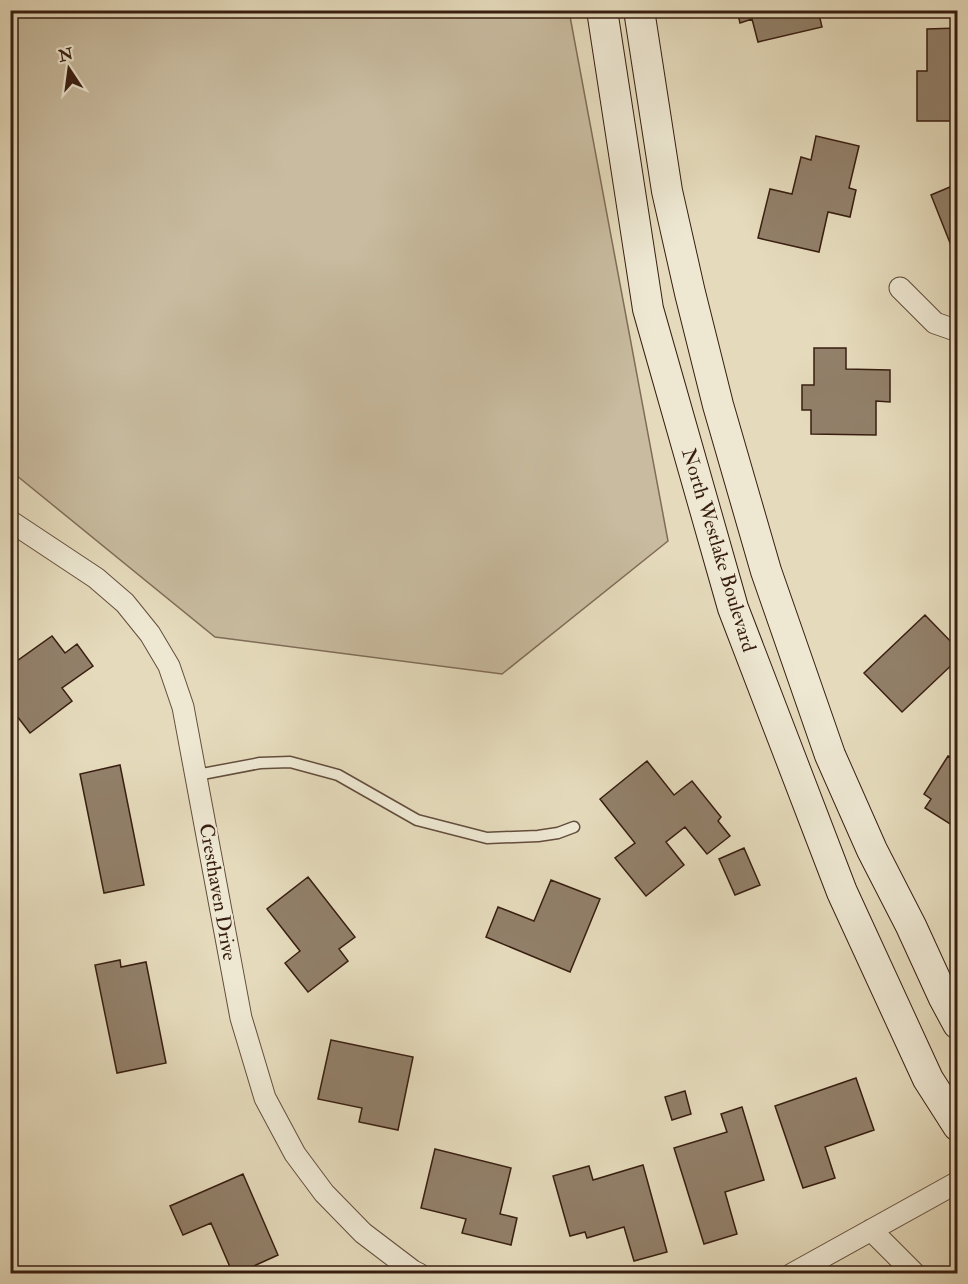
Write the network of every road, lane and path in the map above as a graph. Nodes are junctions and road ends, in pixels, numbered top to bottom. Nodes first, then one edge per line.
1 (602, 10) edge
2 (639, 10) edge
3 (900, 288) dead end
4 (957, 331) edge
5 (10, 521) edge
6 (197, 775) junction
7 (574, 827) dead end
8 (957, 1024) edge
9 (957, 1126) edge
10 (957, 1182) edge
11 (871, 1230) junction
12 (419, 1274) edge
13 (792, 1274) edge
14 (915, 1274) edge

1 - 9 main road, North Westlake Boulevard
2 - 8 main road, North Westlake Boulevard
3 - 4 street
5 - 6 street, Cresthaven Drive
6 - 7 lane
6 - 12 street, Cresthaven Drive
10 - 11 street
11 - 13 street
11 - 14 street

